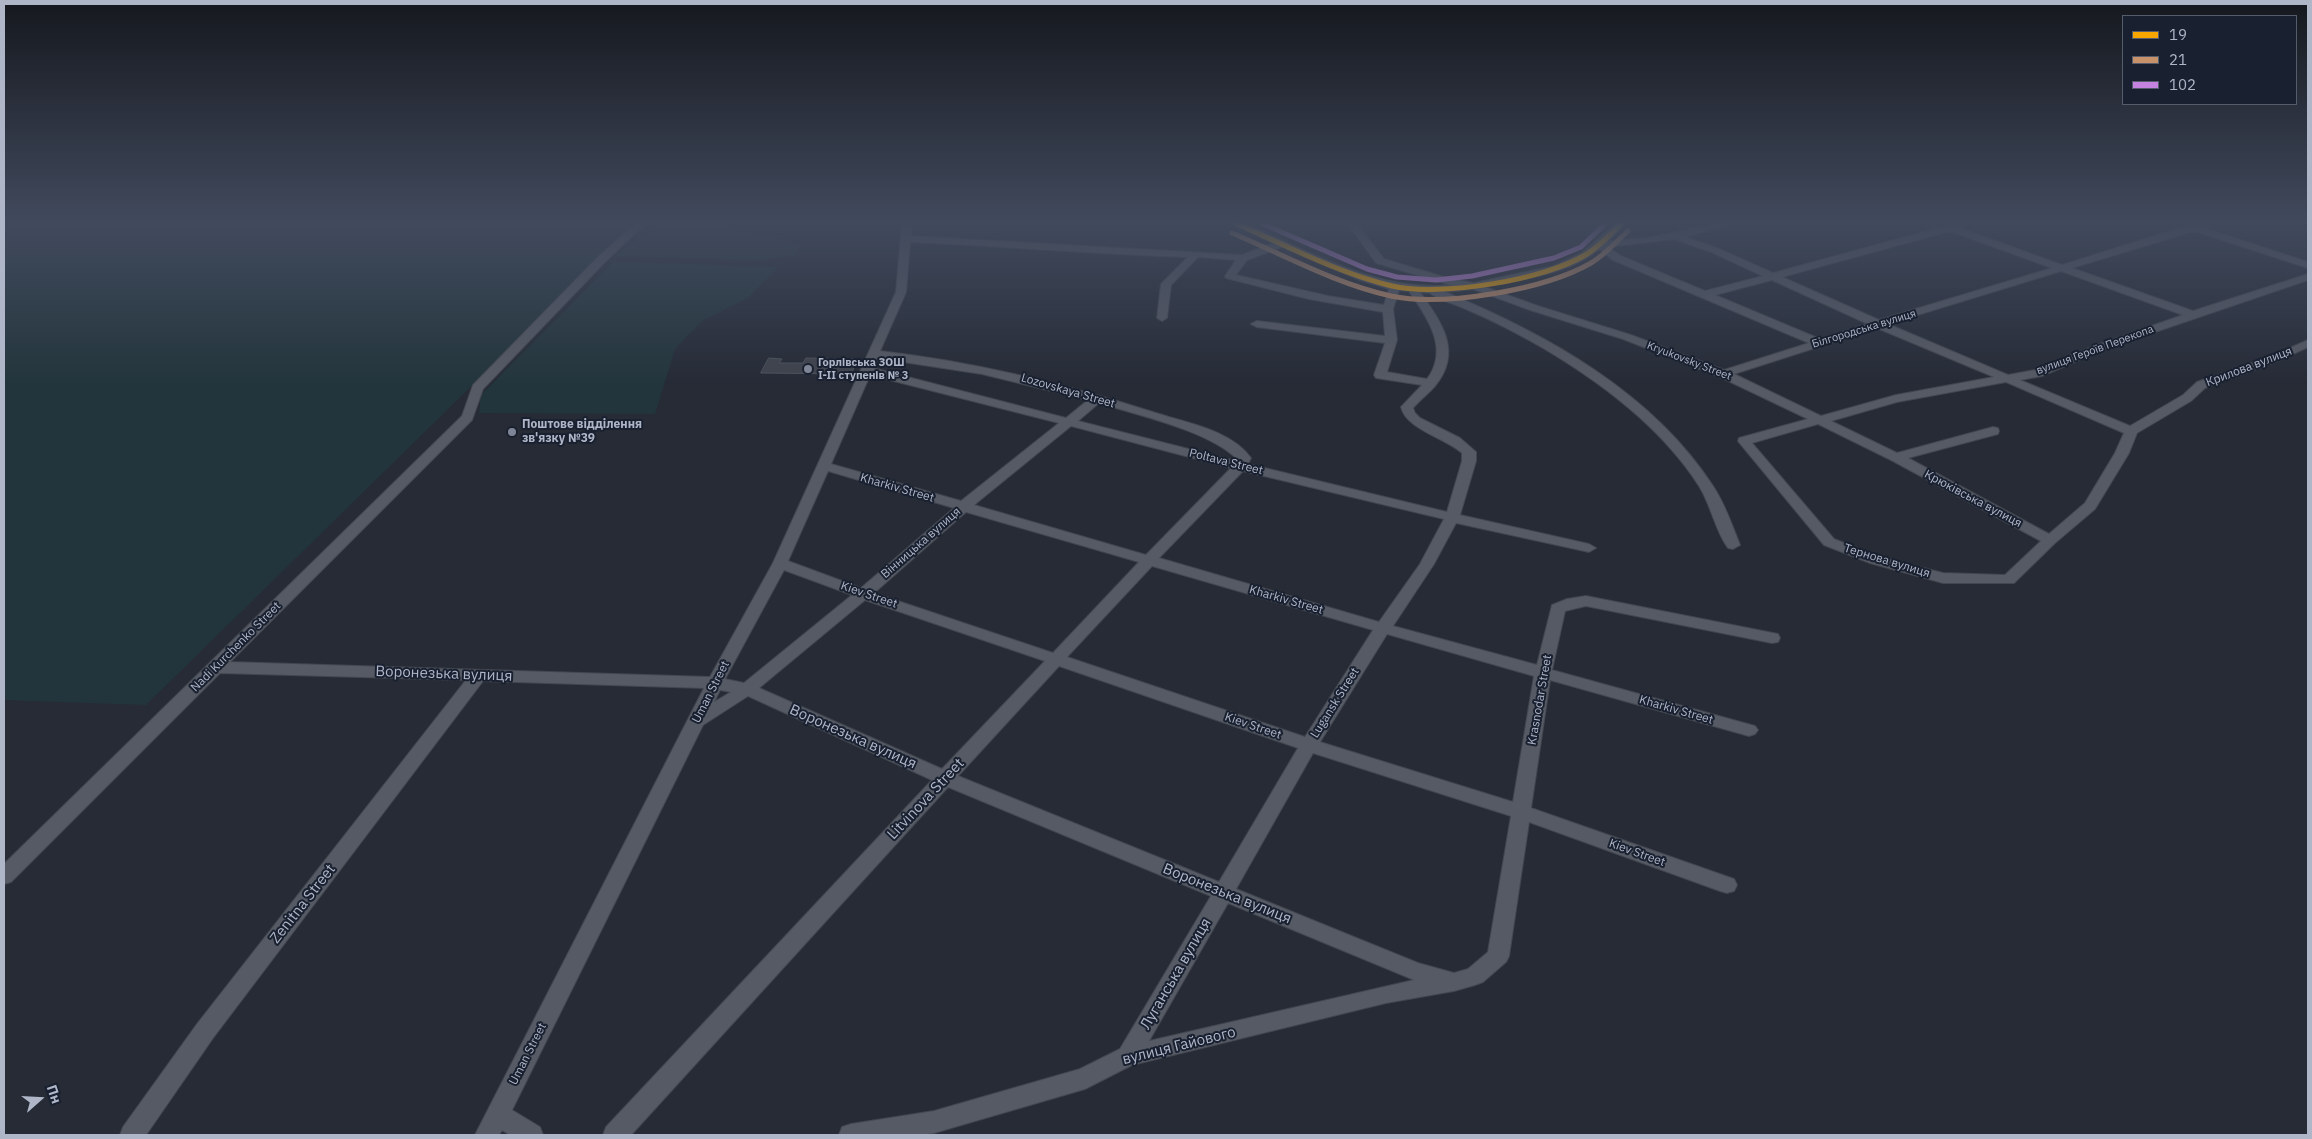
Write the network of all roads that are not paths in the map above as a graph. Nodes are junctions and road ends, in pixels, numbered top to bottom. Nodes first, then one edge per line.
1 (584, 277) edge
2 (902, 277) edge
3 (1173, 277) edge
4 (1235, 277) edge
5 (1363, 277) edge
6 (1434, 277) edge
7 (1515, 277) edge
8 (1662, 277) edge
9 (1766, 277) edge
10 (1773, 277) edge
11 (2033, 277) edge
12 (2088, 277) edge
13 (2308, 277) edge
14 (1474, 286) junction
15 (1395, 287) junction
16 (1413, 289) junction
17 (1432, 290) junction
18 (1704, 295) junction
19 (1388, 309) junction
20 (2193, 315) junction
21 (1162, 318) dead end
22 (1257, 324) dead end
23 (1878, 324) junction
24 (1391, 340) junction
25 (1819, 343) junction
26 (2308, 343) edge
27 (873, 354) junction
28 (865, 370) junction
29 (1724, 374) junction
30 (2005, 378) junction
31 (1431, 383) junction
32 (1098, 398) junction
33 (1819, 419) junction
34 (1070, 421) junction
35 (1993, 431) dead end
36 (2131, 432) junction
37 (1896, 458) junction
38 (824, 466) junction
39 (1240, 466) junction
40 (962, 507) junction
41 (1452, 517) junction
42 (2050, 540) junction
43 (1733, 545) dead end
44 (1589, 548) dead end
45 (1148, 561) junction
46 (780, 563) junction
47 (863, 594) junction
48 (1383, 628) junction
49 (1772, 638) dead end
50 (1057, 659) junction
51 (216, 667) junction
52 (1544, 673) junction
53 (479, 675) junction
54 (715, 683) junction
55 (747, 689) junction
56 (696, 720) junction
57 (1749, 730) dead end
58 (1309, 745) junction
59 (944, 778) junction
60 (1521, 812) junction
61 (4, 876) edge
62 (1727, 885) dead end
63 (1223, 892) junction
64 (1454, 982) junction
65 (1128, 1056) junction
66 (498, 1114) junction
67 (132, 1135) edge
68 (487, 1135) edge
69 (531, 1135) edge
70 (615, 1135) edge
71 (851, 1135) edge

1 - 51 street, Nadi Kurchenko Street
2 - 27 street, Uman Street
3 - 21 street
4 - 19 street
5 - 15 street
6 - 14 street
7 - 14 street
8 - 18 street
9 - 18 street
10 - 23 street
11 - 23 street, Білгородська вулиця
12 - 20 street
13 - 20 street, вулиця Героїв Перекопа
14 - 17 street
14 - 29 street, Kryukovsky Street
15 - 16 street
15 - 19 street
16 - 17 street
16 - 31 street
17 - 43 street
18 - 25 street
19 - 24 street
20 - 30 street, вулиця Героїв Перекопа
22 - 24 street
23 - 25 street, Білгородська вулиця
23 - 30 street
24 - 31 street
25 - 29 street, Білгородська вулиця
26 - 36 street, Крилова вулиця
27 - 28 street, Uman Street
27 - 32 street, Lozovskaya Street
28 - 34 street, Poltava Street
28 - 38 street, Uman Street
29 - 33 street, Kryukovsky Street
30 - 33 street, вулиця Героїв Перекопа
30 - 36 street
31 - 41 street, Lugansk Street
32 - 34 street, Вінницька вулиця
32 - 39 street, Lozovskaya Street
33 - 37 street, Kryukovsky Street
33 - 42 street, Тернова вулиця
34 - 39 street, Poltava Street
34 - 40 street, Вінницька вулиця
35 - 37 street
36 - 42 street
37 - 42 street, Крюківська вулиця
38 - 40 street, Kharkiv Street
38 - 46 street, Uman Street
39 - 41 street, Poltava Street
39 - 45 street, Litvinova Street
40 - 45 street, Kharkiv Street
40 - 47 street, Вінницька вулиця
41 - 44 street, Poltava Street
41 - 48 street, Lugansk Street
45 - 48 street, Kharkiv Street
45 - 50 street, Litvinova Street
46 - 47 street, Kiev Street
46 - 54 street, Uman Street
47 - 50 street, Kiev Street
47 - 55 street, Вінницька вулиця
48 - 52 street, Kharkiv Street
48 - 58 street, Lugansk Street
49 - 52 street, Krasnodar Street
50 - 58 street, Kiev Street
50 - 59 street, Litvinova Street
51 - 53 street, Воронезька вулиця
51 - 61 street, Nadi Kurchenko Street
52 - 57 street, Kharkiv Street
52 - 60 street, Krasnodar Street
53 - 54 street, Воронезька вулиця
53 - 67 street, Zenitna Street
54 - 55 street, Воронезька вулиця
54 - 56 street, Uman Street
55 - 56 street, Вінницька вулиця
55 - 59 street, Воронезька вулиця
56 - 66 street, Uman Street
58 - 60 street, Kiev Street
58 - 63 street, Lugansk Street
59 - 63 street, Воронезька вулиця
59 - 70 street, Litvinova Street
60 - 62 street, Kiev Street
60 - 64 street, Krasnodar Street
63 - 64 street, Воронезька вулиця
63 - 65 street, Луганська вулиця
64 - 65 street, вулиця Гайового
65 - 71 street, вулиця Гайового
66 - 68 street, Uman Street
66 - 69 street

